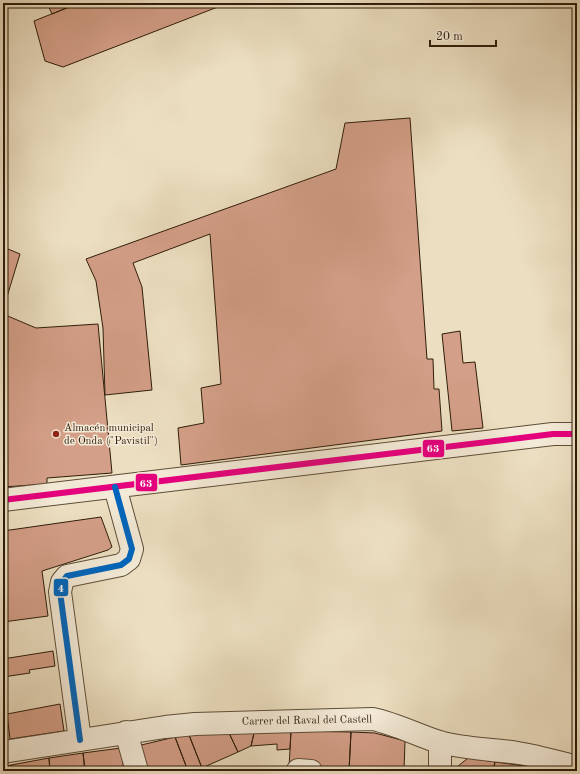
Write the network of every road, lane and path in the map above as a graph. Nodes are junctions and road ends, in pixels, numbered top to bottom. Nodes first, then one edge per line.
1 (577, 434) edge
2 (115, 487) junction
3 (3, 500) edge
4 (126, 732) junction
5 (80, 740) junction
6 (440, 742) junction
7 (3, 752) edge
8 (577, 767) edge
9 (137, 771) edge
10 (440, 771) edge

1 - 2 street
2 - 3 street
2 - 5 street
4 - 5 street, Carrer del Raval del Castell
4 - 6 street, Carrer del Raval del Castell
4 - 9 street
5 - 7 street, Carrer del Raval del Castell
6 - 8 street, Carrer del Raval del Castell
6 - 10 street

